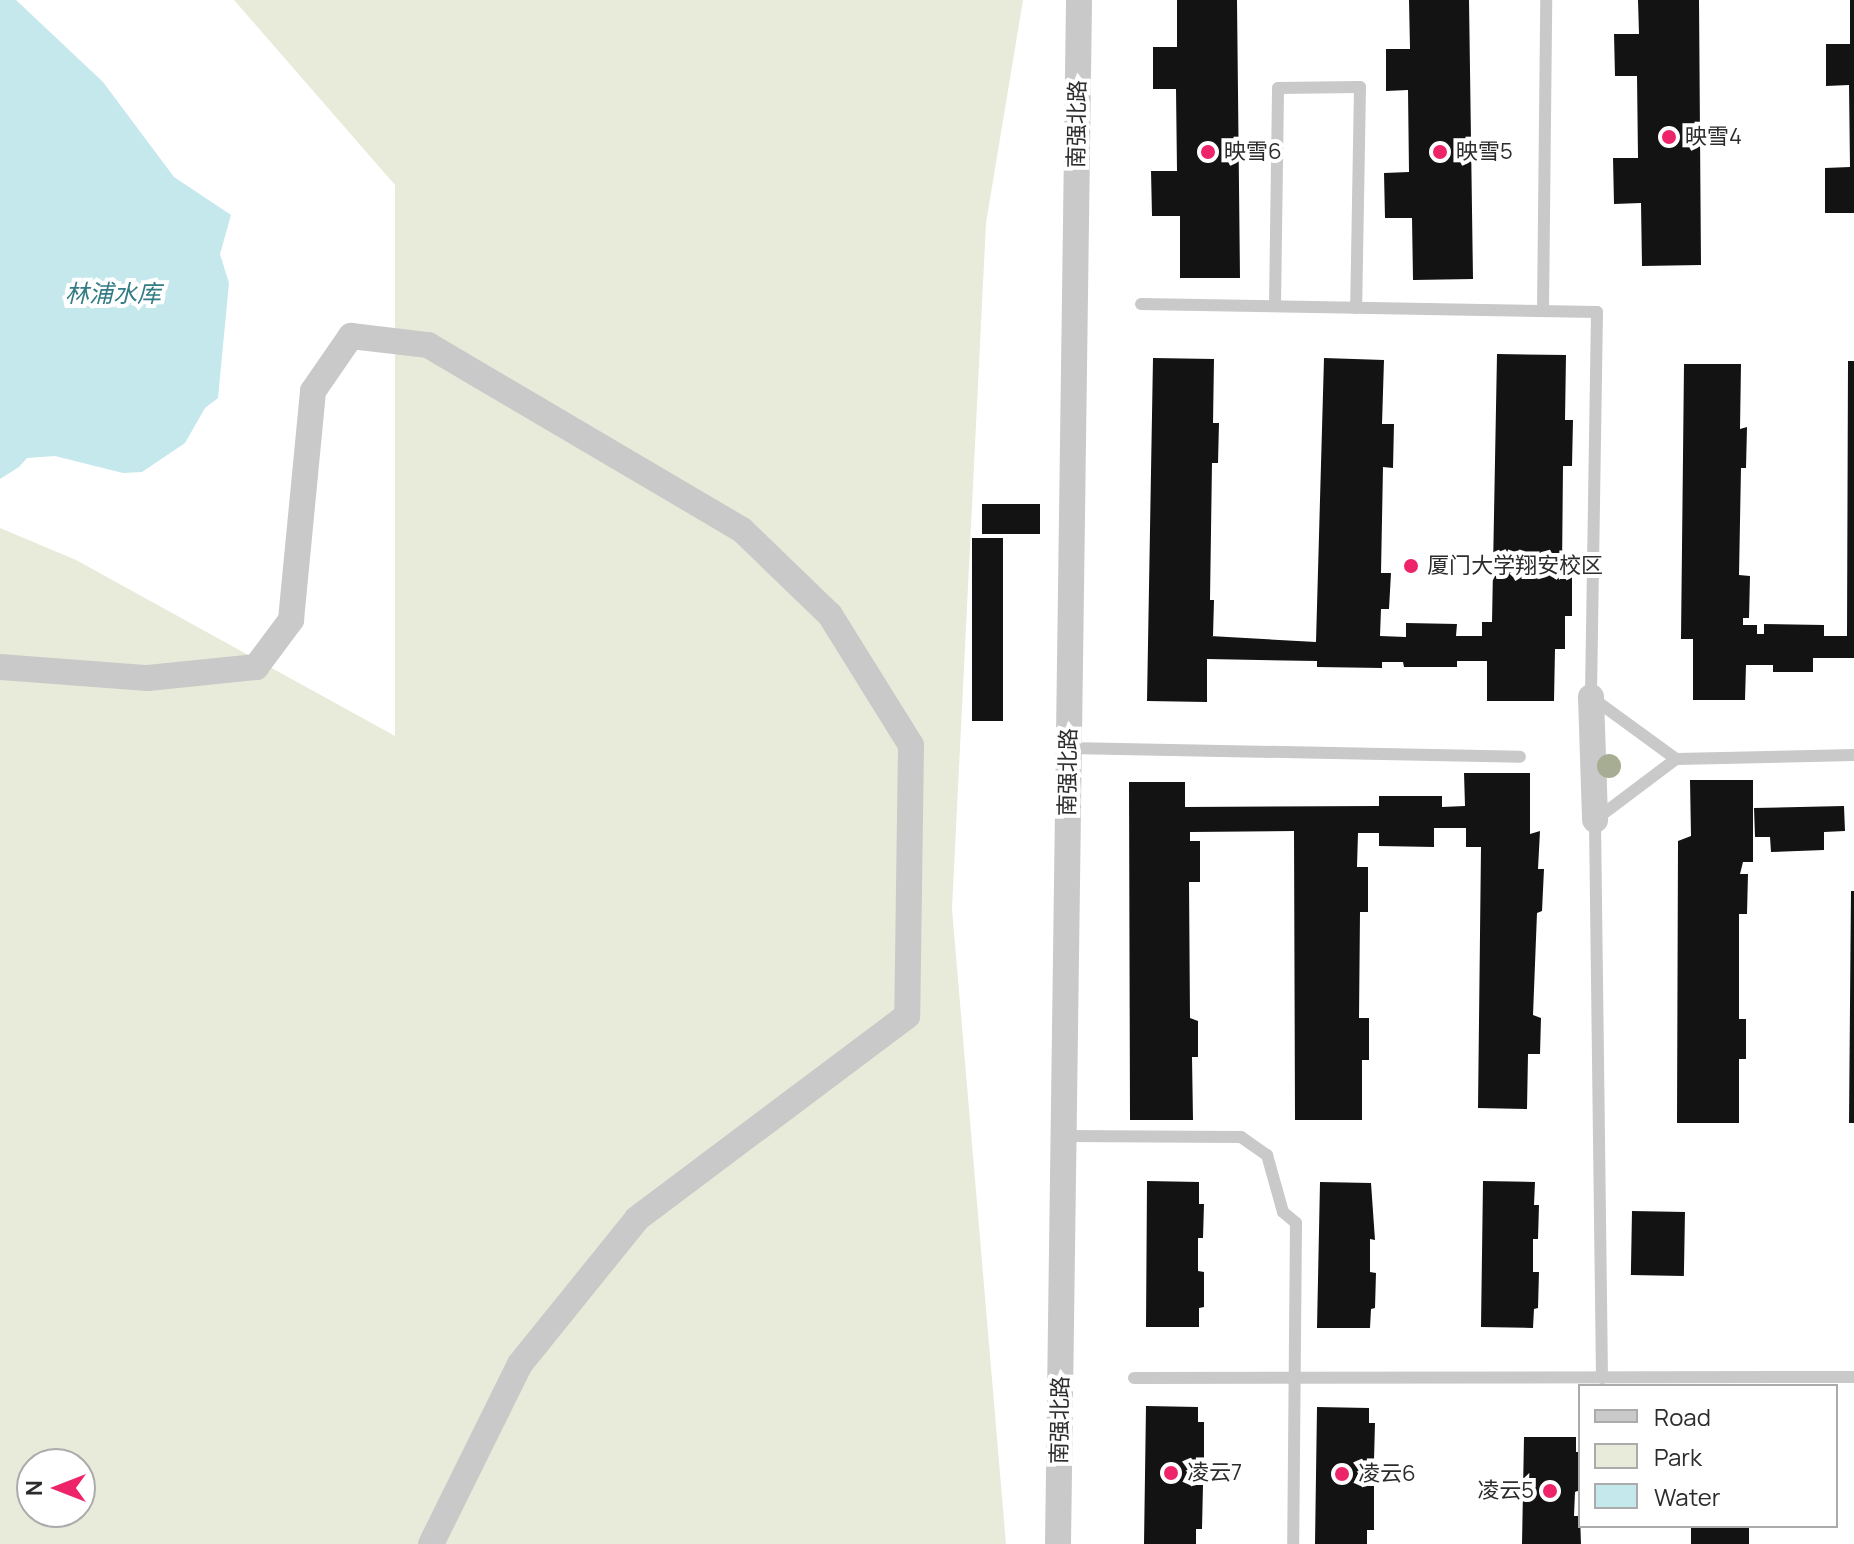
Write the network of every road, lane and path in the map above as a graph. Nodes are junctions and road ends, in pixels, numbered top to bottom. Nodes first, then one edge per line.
1 (1079, 0) edge
2 (1546, 0) edge
3 (1141, 304) dead end
4 (1275, 306) junction
5 (1356, 308) junction
6 (1543, 311) junction
7 (0, 667) edge
8 (1591, 697) junction
9 (1069, 748) junction
10 (1854, 755) edge
11 (1520, 757) dead end
12 (1676, 759) junction
13 (1595, 820) junction
14 (1063, 1136) junction
15 (1854, 1377) edge
16 (1134, 1378) dead end
17 (1294, 1378) junction
18 (1602, 1378) junction
19 (431, 1544) edge
20 (1058, 1544) edge
21 (1293, 1544) edge

1 - 9 street, 南强北路
2 - 6 lane
3 - 4 lane
4 - 5 lane
4 - 5 lane
5 - 6 lane
6 - 8 lane
7 - 19 street
8 - 12 lane
8 - 13 street
9 - 11 lane
9 - 14 street, 南强北路
10 - 12 lane
12 - 13 lane
13 - 18 lane
14 - 17 lane
14 - 20 street, 南强北路
15 - 18 lane
16 - 17 lane
17 - 18 lane
17 - 21 lane

